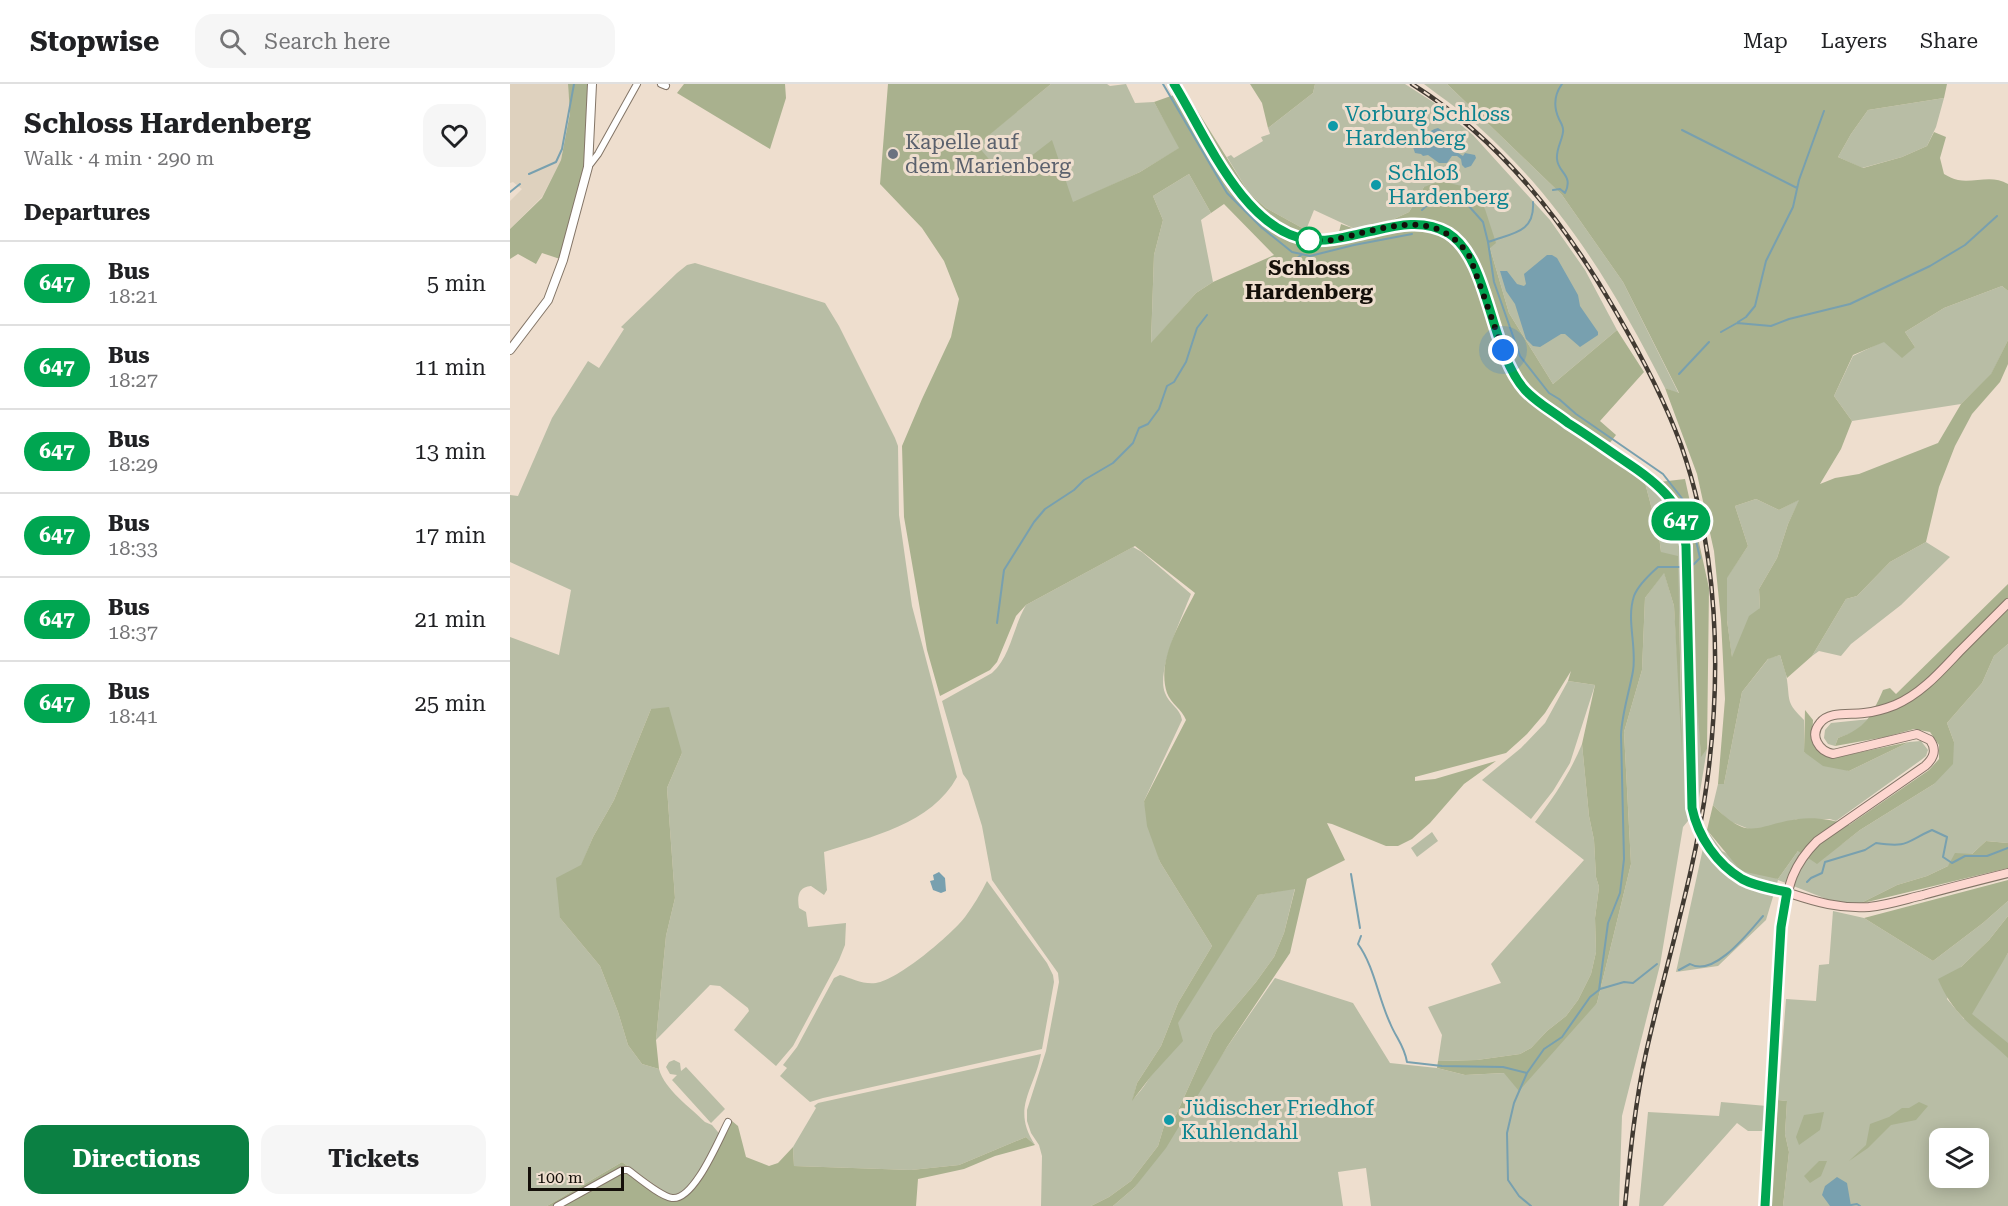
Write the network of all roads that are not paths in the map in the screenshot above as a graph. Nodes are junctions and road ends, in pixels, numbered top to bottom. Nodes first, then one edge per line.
1 (592, 84) edge
2 (637, 84) edge
3 (1174, 84) edge
4 (588, 167) junction
5 (510, 350) edge
6 (2008, 603) edge
7 (2008, 873) edge
8 (1787, 892) junction
9 (728, 1122) dead end
10 (557, 1206) edge
11 (1765, 1206) edge

1 - 4 street
2 - 4 street
3 - 8 main road
4 - 5 street
6 - 8 main road
7 - 8 main road
8 - 11 main road
9 - 10 street

